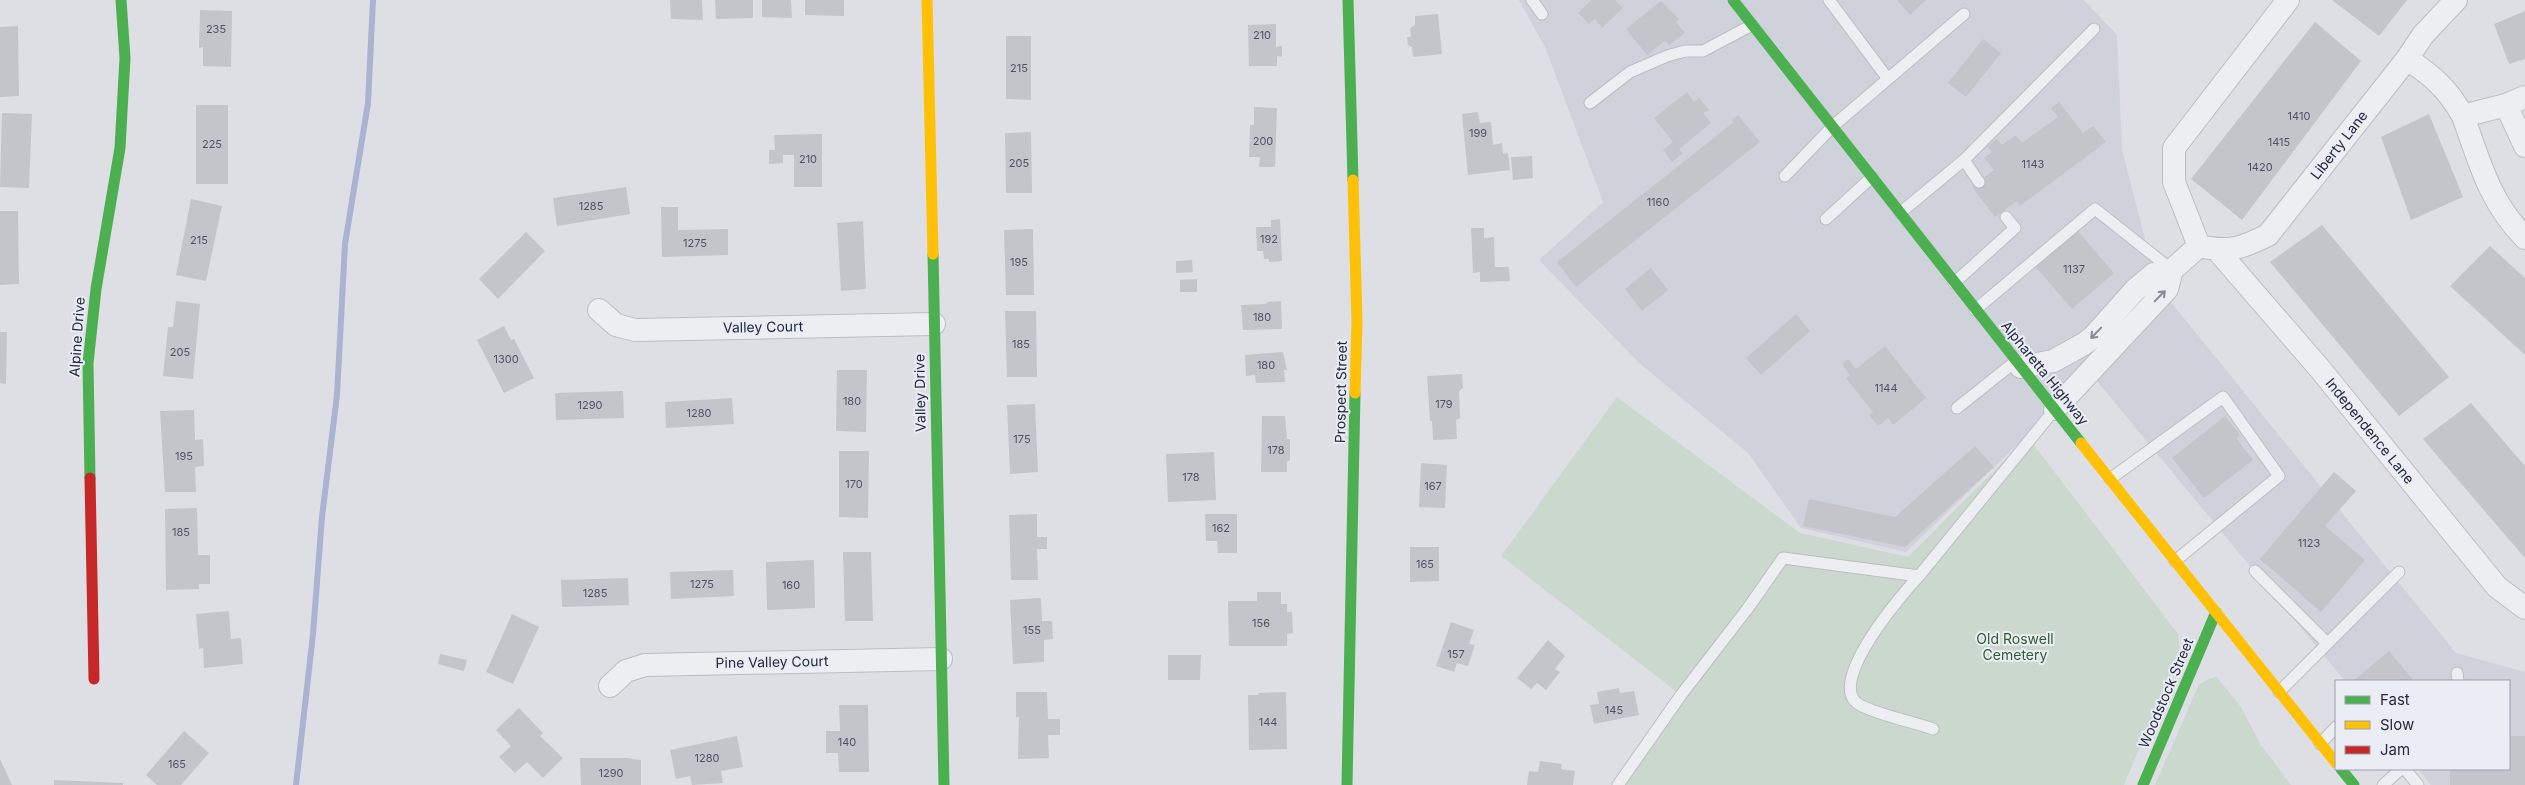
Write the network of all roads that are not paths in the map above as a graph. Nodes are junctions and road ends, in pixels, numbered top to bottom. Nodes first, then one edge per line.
1 (121, 0) edge
2 (927, 0) edge
3 (1348, 0) edge
4 (1532, 0) edge
5 (1733, 0) edge
6 (1829, 0) edge
7 (2288, 0) edge
8 (2456, 0) edge
9 (1542, 14) dead end
10 (1964, 14) dead end
11 (1752, 25) junction
12 (2094, 29) dead end
13 (2407, 59) junction
14 (1888, 79) junction
15 (2515, 101) edge
16 (1590, 103) dead end
17 (2464, 116) junction
18 (1833, 126) junction
19 (2525, 146) edge
20 (1964, 160) junction
21 (1785, 176) dead end
22 (1872, 177) junction
23 (1979, 182) dead end
24 (1900, 214) junction
25 (2006, 217) dead end
26 (1826, 219) dead end
27 (2525, 238) edge
28 (2209, 249) junction
29 (2172, 270) junction
30 (1954, 283) junction
31 (2118, 309) junction
32 (598, 310) dead end
33 (1975, 310) junction
34 (2138, 320) junction
35 (934, 324) junction
36 (2018, 364) junction
37 (1957, 408) dead end
38 (2055, 409) junction
39 (2110, 479) junction
40 (2175, 561) junction
41 (2256, 571) dead end
42 (2399, 572) dead end
43 (1919, 576) junction
44 (2525, 608) edge
45 (2216, 612) junction
46 (2327, 643) junction
47 (941, 659) junction
48 (94, 679) dead end
49 (610, 686) dead end
50 (2278, 692) junction
51 (1934, 728) dead end
52 (2335, 729) edge
53 (2320, 744) junction
54 (2335, 762) edge
55 (2400, 770) edge
56 (2405, 770) edge
57 (2342, 771) edge
58 (944, 785) edge
59 (1347, 785) edge
60 (1618, 785) edge
61 (2142, 785) edge
62 (2334, 785) edge
63 (2354, 785) edge
64 (2383, 785) edge
65 (2418, 785) edge

1 - 48 main road, Alpine Drive
2 - 35 main road, Valley Drive
3 - 59 main road, Prospect Street
4 - 9 lane
5 - 11 main road, Alpharetta Highway
6 - 14 lane
7 - 28 street
8 - 13 street, Liberty Lane
10 - 14 lane
11 - 16 lane
11 - 18 main road, Alpharetta Highway
12 - 20 lane
13 - 17 street
13 - 28 street, Liberty Lane
14 - 18 lane
15 - 17 street
15 - 19 street
17 - 27 street
18 - 21 lane
18 - 22 main road, Alpharetta Highway
20 - 23 lane
20 - 24 lane
22 - 24 main road, Alpharetta Highway
22 - 26 lane
24 - 30 main road, Alpharetta Highway
25 - 30 lane
28 - 29 street
28 - 44 street, Independence Lane
29 - 31 street
29 - 33 lane
34 -> 29 street
30 - 33 main road, Alpharetta Highway
31 - 34 street
31 -> 36 street
32 - 35 street, Valley Court
33 - 36 main road, Alpharetta Highway
34 - 38 street
35 - 47 main road, Valley Drive
36 - 37 lane
36 - 38 main road, Alpharetta Highway
38 - 39 main road, Alpharetta Highway
38 - 43 lane
39 - 40 main road, Alpharetta Highway
39 - 40 lane
40 - 45 main road, Alpharetta Highway
41 - 46 lane
42 - 46 lane
43 - 51 lane
43 - 60 lane
45 - 50 main road, Alpharetta Highway
45 - 61 main road, Woodstock Street
46 - 50 lane
47 - 49 street, Pine Valley Court
47 - 58 main road, Valley Drive
50 - 53 main road, Alpharetta Highway
52 - 53 lane
53 - 54 main road, Alpharetta Highway
55 - 64 lane
56 - 65 lane
57 - 62 lane
57 - 63 main road

